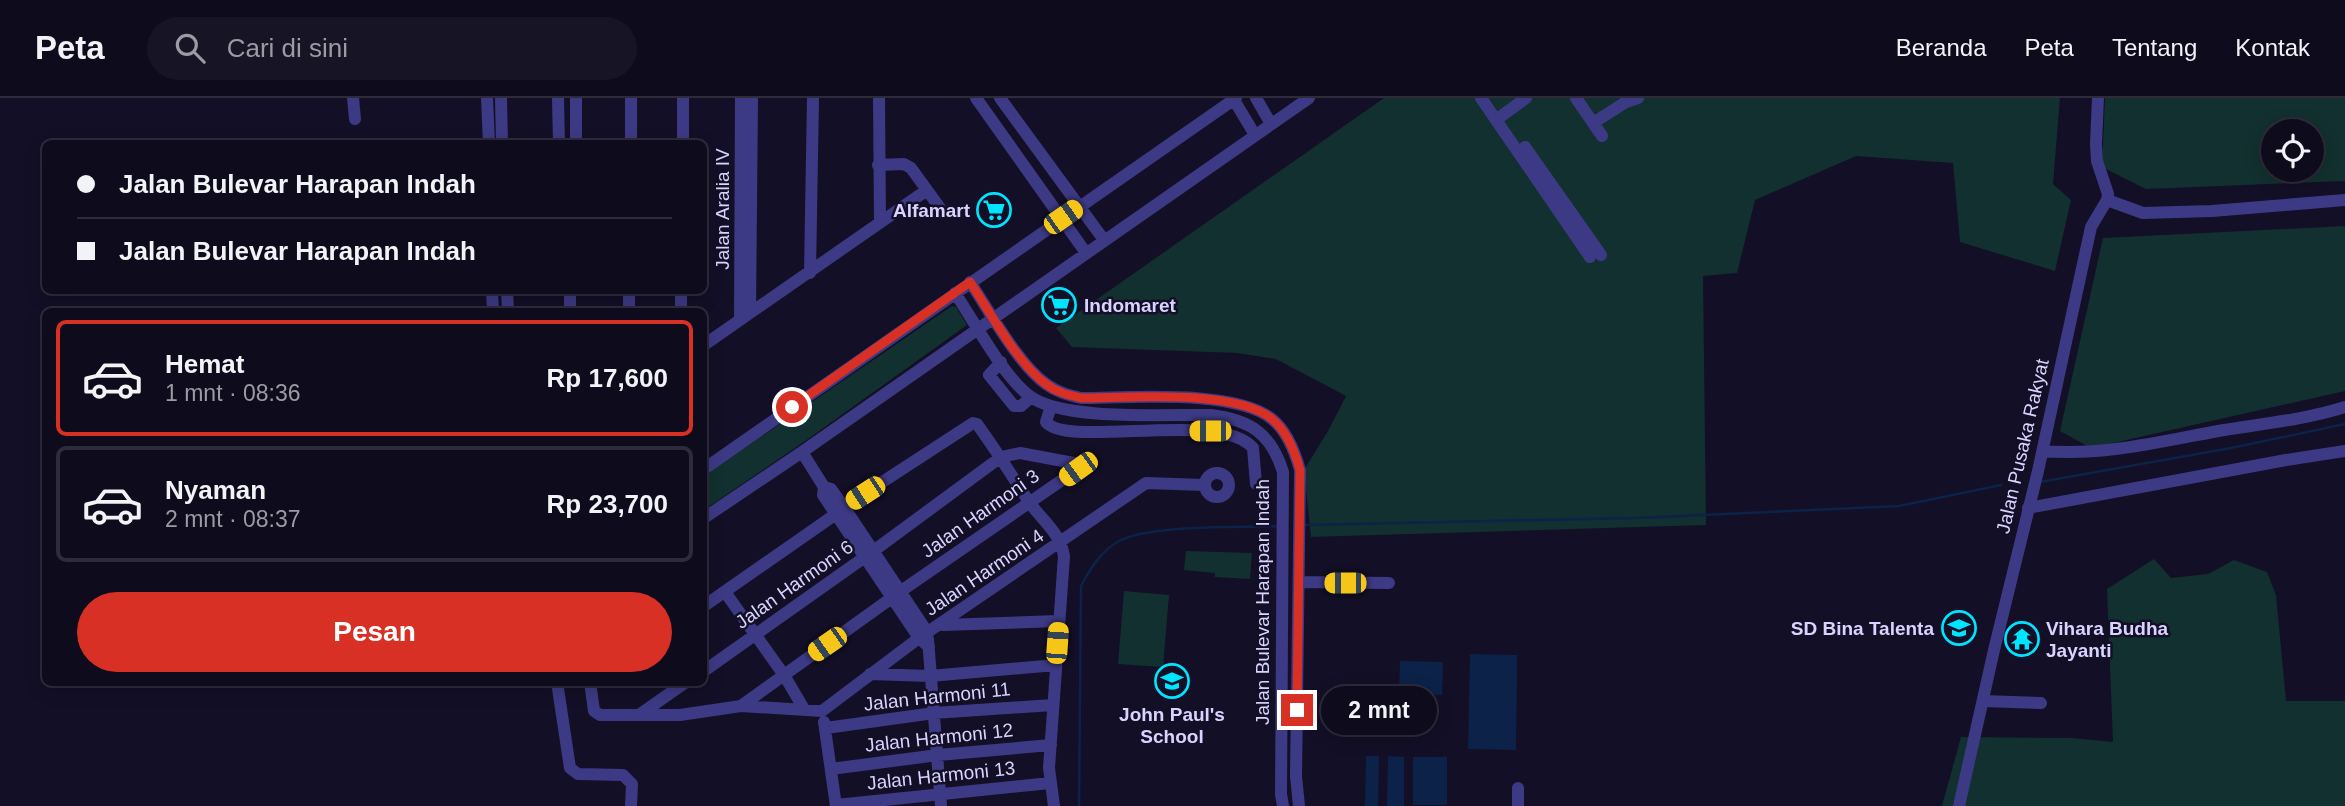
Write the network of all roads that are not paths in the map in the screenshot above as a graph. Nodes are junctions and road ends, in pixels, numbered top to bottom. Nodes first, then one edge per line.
1 (353, 98) edge
2 (487, 98) edge
3 (501, 98) edge
4 (558, 98) edge
5 (576, 98) edge
6 (631, 98) edge
7 (683, 98) edge
8 (741, 98) edge
9 (752, 98) edge
10 (813, 98) edge
11 (879, 98) edge
12 (976, 98) edge
13 (1000, 98) edge
14 (1256, 98) edge
15 (1310, 98) edge
16 (1480, 98) edge
17 (1491, 98) edge
18 (1526, 98) edge
19 (1576, 98) edge
20 (2098, 98) edge
21 (1235, 99) edge
22 (1629, 100) edge
23 (1499, 117) junction
24 (355, 119) dead end
25 (1593, 123) junction
26 (1271, 124) junction
27 (1255, 135) junction
28 (1602, 136) dead end
29 (489, 140) edge
30 (502, 140) edge
31 (559, 140) edge
32 (576, 140) edge
33 (631, 140) edge
34 (683, 140) edge
35 (878, 164) junction
36 (927, 191) junction
37 (2107, 200) junction
38 (2345, 200) edge
39 (1079, 206) junction
40 (940, 208) dead end
41 (1063, 217) junction
42 (880, 222) junction
43 (1104, 240) junction
44 (1086, 253) junction
45 (1595, 256) dead end
46 (810, 273) junction
47 (970, 282) junction
48 (955, 293) junction
49 (745, 317) junction
50 (994, 318) junction
51 (979, 328) junction
52 (707, 343) edge
53 (1051, 406) junction
54 (2345, 407) edge
55 (1081, 413) junction
56 (1211, 415) junction
57 (1079, 431) junction
58 (1210, 431) junction
59 (1263, 434) junction
60 (1251, 445) junction
61 (2043, 451) junction
62 (2345, 451) edge
63 (802, 453) junction
64 (1001, 457) junction
65 (707, 467) edge
66 (1256, 484) dead end
67 (1204, 485) dead end
68 (1030, 503) junction
69 (2028, 508) junction
70 (840, 510) junction
71 (707, 516) edge
72 (1062, 543) junction
73 (868, 554) junction
74 (1300, 582) junction
75 (1389, 583) dead end
76 (725, 592) junction
77 (897, 594) junction
78 (707, 604) edge
79 (1058, 621) junction
80 (941, 625) junction
81 (754, 636) junction
82 (1282, 637) junction
83 (1298, 637) junction
84 (925, 639) junction
85 (1056, 665) junction
86 (707, 669) edge
87 (870, 674) junction
88 (784, 675) junction
89 (930, 676) junction
90 (558, 686) edge
91 (591, 686) edge
92 (680, 686) edge
93 (1983, 701) junction
94 (2041, 704) dead end
95 (1053, 705) junction
96 (741, 706) junction
97 (804, 709) junction
98 (822, 711) junction
99 (934, 713) junction
100 (639, 715) junction
101 (826, 728) junction
102 (1051, 745) junction
103 (938, 755) junction
104 (1281, 768) junction
105 (1296, 768) junction
106 (831, 769) junction
107 (1050, 783) junction
108 (1518, 788) dead end
109 (941, 800) edge
110 (836, 805) edge
111 (631, 806) edge
112 (1055, 806) edge
113 (1283, 806) edge
114 (1299, 806) edge
115 (1518, 806) edge
116 (1959, 806) edge

1 - 24 street
2 - 29 street
3 - 30 street
4 - 31 street
5 - 32 street
6 - 33 street
7 - 34 street
8 - 49 street, Jalan Aralia IV
9 - 49 street
10 - 46 street
11 - 35 street
12 - 41 street
13 - 39 street
14 - 26 street
15 - 26 street
16 - 23 street
17 - 23 street
18 - 23 street
19 - 25 street
20 - 37 street
21 - 27 street
21 - 39 street
22 - 25 street
23 - 45 street
25 - 28 street
26 - 27 street
27 - 43 street
35 - 36 street
35 - 42 street
36 - 40 street
36 - 42 street
37 - 38 street
37 - 61 street, Jalan Pusaka Rakyat
39 - 41 street
39 - 43 street
41 - 44 street
41 - 47 street
42 - 46 street
43 - 44 street
44 - 50 street
46 - 49 street
47 - 48 street
47 - 50 street, Jalan Bulevar Harapan Indah
48 - 51 street
48 - 65 street
49 - 52 street
50 - 51 street
50 - 74 street, Jalan Bulevar Harapan Indah
51 - 53 street
51 - 63 street
53 - 55 street
53 - 57 street
54 - 61 street
55 - 56 street
55 - 57 street
56 - 58 street
56 - 59 street
57 - 58 street
58 - 60 street
59 - 60 street
59 - 82 street, Jalan Bulevar Harapan Indah
60 - 66 street
61 - 69 street, Jalan Pusaka Rakyat
62 - 69 street
63 - 70 street
63 - 71 street
64 - 68 street
64 - 68 street, Jalan Harmoni 3
64 - 70 street
64 - 73 street, Jalan Harmoni 6
67 - 72 street, Jalan Harmoni 4
68 - 72 street
68 - 77 street, Jalan Harmoni 3
69 - 93 street, Jalan Pusaka Rakyat
70 - 73 street
70 - 76 street
72 - 79 street
72 - 80 street, Jalan Harmoni 4
73 - 77 street
73 - 81 street, Jalan Harmoni 6
74 - 75 street
74 - 83 street, Jalan Bulevar Harapan Indah
76 - 78 street
76 - 81 street
77 - 84 street
77 - 88 street, Jalan Harmoni 3
79 - 80 street
79 - 85 street
80 - 84 street, Jalan Harmoni 4
81 - 86 street, Jalan Harmoni 6
81 - 88 street
82 - 83 street
82 - 104 street, Jalan Bulevar Harapan Indah
83 - 105 street, Jalan Bulevar Harapan Indah
84 - 87 street, Jalan Harmoni 4
84 - 89 street
85 - 89 street
85 - 95 street
87 - 89 street
87 - 98 street, Jalan Harmoni 4
88 - 96 street, Jalan Harmoni 3
88 - 97 street
89 - 99 street
90 - 111 street
91 - 100 street
92 - 100 street
93 - 94 street
93 - 116 street, Jalan Pusaka Rakyat
95 - 99 street, Jalan Harmoni 11
95 - 102 street
96 - 97 street
96 - 100 street
97 - 98 street
98 - 101 street
99 - 101 street, Jalan Harmoni 11
99 - 103 street
101 - 106 street
102 - 103 street, Jalan Harmoni 12
102 - 107 street
103 - 106 street, Jalan Harmoni 12
103 - 109 street
104 - 105 street
104 - 113 street, Jalan Bulevar Harapan Indah
105 - 114 street, Jalan Bulevar Harapan Indah
106 - 110 street
107 - 109 street, Jalan Harmoni 13
107 - 112 street
108 - 115 street
109 - 110 street, Jalan Harmoni 13

